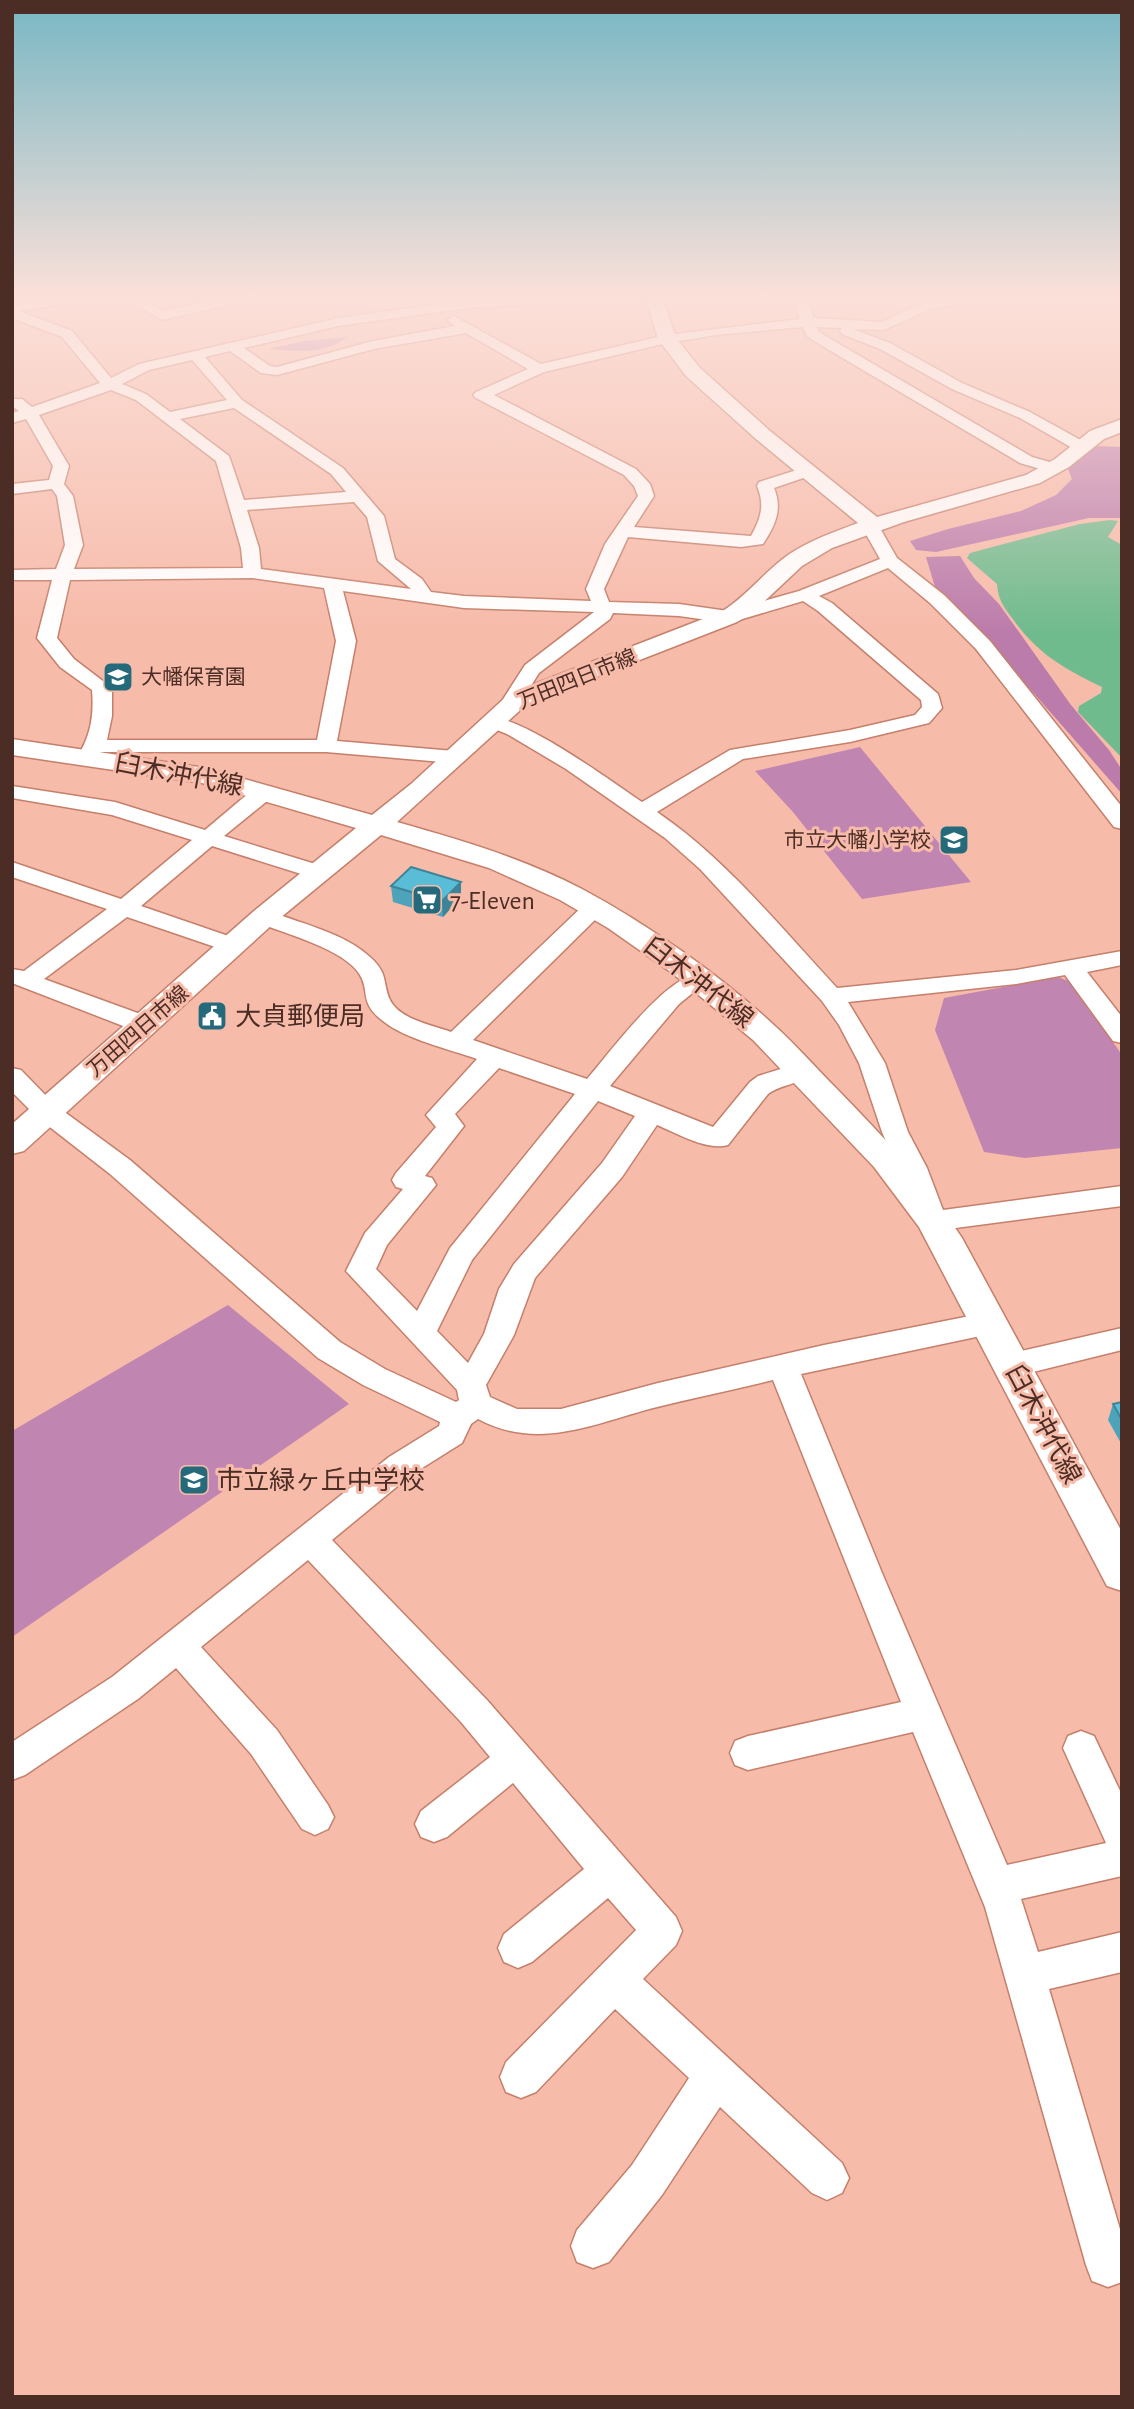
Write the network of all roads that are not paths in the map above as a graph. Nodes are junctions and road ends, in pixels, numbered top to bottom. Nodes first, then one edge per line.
1 (23, 406) edge
2 (45, 406) edge
3 (153, 406) edge
4 (220, 406) edge
5 (242, 406) edge
6 (503, 406) edge
7 (731, 406) edge
8 (935, 406) edge
9 (1006, 406) edge
10 (29, 411) junction
11 (167, 417) junction
12 (12, 418) edge
13 (1119, 428) edge
14 (1080, 446) junction
15 (1054, 468) junction
16 (809, 471) junction
17 (56, 484) junction
18 (12, 489) edge
19 (360, 496) junction
20 (236, 506) junction
21 (871, 527) junction
22 (624, 531) junction
23 (890, 561) junction
24 (253, 573) junction
25 (12, 575) edge
26 (62, 576) junction
27 (332, 584) junction
28 (805, 595) junction
29 (424, 596) junction
30 (602, 606) junction
31 (729, 617) junction
32 (502, 713) junction
33 (12, 747) edge
34 (326, 747) junction
35 (92, 751) junction
36 (454, 757) junction
37 (264, 792) junction
38 (20, 793) edge
39 (12, 810) edge
40 (643, 811) junction
41 (1122, 822) edge
42 (379, 825) junction
43 (209, 839) junction
44 (12, 869) edge
45 (317, 872) junction
46 (125, 907) junction
47 (594, 908) junction
48 (264, 917) junction
49 (232, 945) junction
50 (1122, 958) edge
51 (1073, 968) junction
52 (20, 977) edge
53 (698, 979) junction
54 (831, 996) junction
55 (145, 1025) junction
56 (1122, 1035) edge
57 (456, 1042) junction
58 (495, 1056) junction
59 (800, 1070) junction
60 (12, 1076) edge
61 (593, 1089) junction
62 (46, 1111) junction
63 (651, 1113) junction
64 (12, 1143) edge
65 (1122, 1196) edge
66 (933, 1221) junction
67 (990, 1323) junction
68 (422, 1331) junction
69 (1122, 1339) edge
70 (1013, 1366) junction
71 (783, 1367) junction
72 (468, 1402) junction
73 (309, 1539) junction
74 (1119, 1563) edge
75 (178, 1646) junction
76 (924, 1713) junction
77 (1081, 1748) dead end
78 (748, 1753) dead end
79 (515, 1759) junction
80 (12, 1763) edge
81 (315, 1817) dead end
82 (433, 1824) dead end
83 (1122, 1836) edge
84 (1122, 1858) edge
85 (611, 1871) junction
86 (996, 1886) junction
87 (518, 1948) dead end
88 (1121, 1954) edge
89 (1024, 1975) junction
90 (614, 1980) junction
91 (716, 2075) junction
92 (521, 2077) dead end
93 (827, 2178) dead end
94 (593, 2246) dead end
95 (1108, 2265) dead end

1 - 10 street
2 - 10 street
3 - 11 street
4 - 11 street
5 - 19 street
6 - 22 street
7 - 16 main road
8 - 15 street
9 - 14 street
10 - 12 street
10 - 17 street
11 - 20 street
13 - 14 main road, 万田四日市線
14 - 15 main road, 万田四日市線
15 - 21 main road, 万田四日市線
16 - 21 main road
16 - 22 street
17 - 18 street
17 - 26 street
19 - 20 street
19 - 29 street
20 - 24 street
21 - 23 street
21 - 31 main road, 万田四日市線
22 - 30 street
23 - 28 street
23 - 41 street
24 - 26 street
24 - 27 street
25 - 26 street
26 - 35 street
27 - 29 street
27 - 34 street
28 - 31 street
28 - 40 street
29 - 30 street
30 - 31 street
30 - 32 street
31 - 32 main road, 万田四日市線
32 - 36 main road, 万田四日市線
32 - 40 street
33 - 35 main road, 臼木沖代線
34 - 35 street
34 - 36 street
35 - 37 main road, 臼木沖代線
36 - 42 main road, 万田四日市線
37 - 42 main road, 臼木沖代線
37 - 43 street
38 - 39 street
38 - 43 street
40 - 54 street
42 - 45 main road, 万田四日市線
42 - 47 main road, 臼木沖代線
43 - 45 street
43 - 46 street
44 - 46 street
45 - 48 main road, 万田四日市線
46 - 49 street
46 - 52 street
47 - 53 main road, 臼木沖代線
47 - 57 street
48 - 49 main road, 万田四日市線
48 - 57 street
49 - 55 main road, 万田四日市線
50 - 51 street
51 - 54 street
51 - 56 street
52 - 55 street
53 - 59 main road, 臼木沖代線
53 - 61 street
54 - 66 street
55 - 62 main road, 万田四日市線
57 - 58 street
58 - 61 street
58 - 68 street
59 - 63 street
59 - 66 main road, 臼木沖代線
60 - 62 street
61 - 63 street
61 - 68 street
62 - 64 main road, 万田四日市線
62 - 72 street
63 - 72 street
65 - 66 street
66 - 67 main road, 臼木沖代線
67 - 70 main road, 臼木沖代線
67 - 71 street
68 - 72 street
69 - 70 street
70 - 74 main road, 臼木沖代線
71 - 72 street
71 - 76 street
72 - 73 street
73 - 75 street
73 - 79 street
75 - 80 street
75 - 81 street
76 - 78 street
76 - 86 street
77 - 83 street
79 - 82 street
79 - 85 street
84 - 86 street
85 - 87 street
85 - 90 street
86 - 89 street
88 - 89 street
89 - 95 street
90 - 91 street
90 - 92 street
91 - 93 street
91 - 94 street

